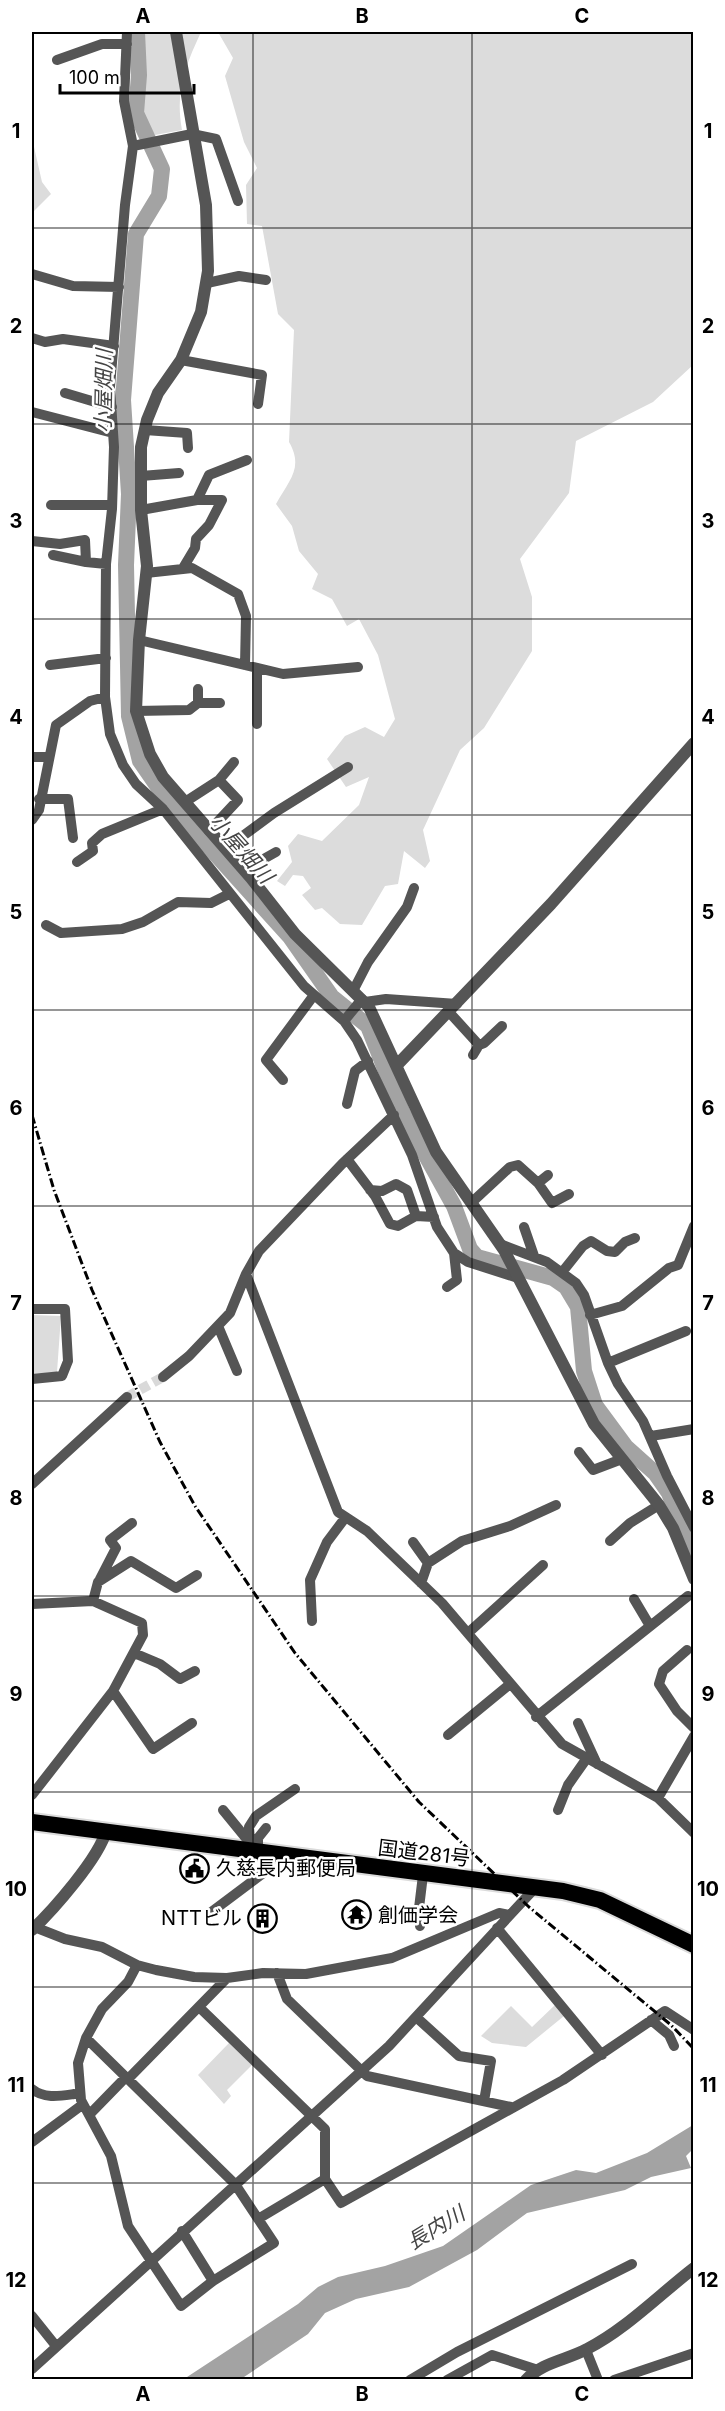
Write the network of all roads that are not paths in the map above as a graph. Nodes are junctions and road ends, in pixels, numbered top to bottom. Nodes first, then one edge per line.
1 (127, 32) edge
2 (176, 32) edge
3 (127, 44) junction
4 (57, 60) dead end
5 (192, 134) junction
6 (136, 146) junction
7 (238, 201) dead end
8 (32, 274) edge
9 (266, 280) dead end
10 (207, 284) junction
11 (119, 287) junction
12 (32, 338) edge
13 (114, 346) junction
14 (180, 360) junction
15 (65, 393) dead end
16 (258, 404) dead end
17 (112, 407) junction
18 (32, 412) edge
19 (145, 430) junction
20 (113, 433) junction
21 (188, 448) dead end
22 (247, 460) dead end
23 (179, 473) dead end
24 (141, 476) junction
25 (196, 500) junction
26 (51, 505) dead end
27 (112, 505) junction
28 (141, 510) junction
29 (32, 540) edge
30 (53, 555) dead end
31 (86, 562) junction
32 (106, 564) junction
33 (183, 568) junction
34 (146, 573) junction
35 (139, 640) junction
36 (106, 658) junction
37 (50, 665) dead end
38 (245, 665) junction
39 (358, 667) dead end
40 (257, 669) junction
41 (198, 689) dead end
42 (105, 697) junction
43 (198, 703) junction
44 (220, 703) dead end
45 (136, 711) junction
46 (257, 724) dead end
47 (693, 743) edge
48 (32, 757) edge
49 (48, 757) junction
50 (234, 762) dead end
51 (348, 767) dead end
52 (219, 780) junction
53 (39, 799) junction
54 (185, 802) junction
55 (163, 809) junction
56 (32, 820) edge
57 (209, 831) junction
58 (73, 837) dead end
59 (225, 849) junction
60 (276, 852) dead end
61 (77, 862) dead end
62 (244, 870) junction
63 (414, 888) dead end
64 (229, 894) junction
65 (46, 925) dead end
66 (314, 995) junction
67 (359, 999) junction
68 (453, 1008) junction
69 (346, 1019) junction
70 (502, 1026) dead end
71 (479, 1045) junction
72 (473, 1055) dead end
73 (368, 1061) junction
74 (397, 1065) junction
75 (283, 1080) dead end
76 (347, 1104) dead end
77 (394, 1115) junction
78 (347, 1159) junction
79 (548, 1175) dead end
80 (538, 1183) junction
81 (370, 1190) junction
82 (569, 1194) dead end
83 (471, 1203) junction
84 (416, 1216) junction
85 (434, 1217) junction
86 (693, 1226) edge
87 (524, 1227) dead end
88 (635, 1238) dead end
89 (502, 1247) junction
90 (453, 1253) junction
91 (534, 1256) junction
92 (563, 1271) junction
93 (246, 1274) junction
94 (517, 1275) junction
95 (447, 1287) dead end
96 (32, 1309) edge
97 (590, 1314) junction
98 (218, 1326) junction
99 (686, 1331) dead end
100 (608, 1363) junction
101 (237, 1371) dead end
102 (163, 1377) tunnel mouth
103 (32, 1379) edge
104 (127, 1397) tunnel mouth
105 (693, 1429) edge
106 (651, 1436) junction
107 (579, 1452) dead end
108 (622, 1459) junction
109 (32, 1484) edge
110 (555, 1505) dead end
111 (659, 1505) junction
112 (345, 1518) junction
113 (692, 1521) edge
114 (132, 1522) dead end
115 (610, 1541) dead end
116 (413, 1542) dead end
117 (429, 1563) junction
118 (543, 1565) dead end
119 (197, 1575) dead end
120 (693, 1580) edge
121 (98, 1582) junction
122 (421, 1583) junction
123 (688, 1596) dead end
124 (634, 1599) dead end
125 (93, 1601) junction
126 (32, 1604) edge
127 (312, 1622) dead end
128 (650, 1626) junction
129 (468, 1633) junction
130 (687, 1650) dead end
131 (134, 1653) junction
132 (195, 1671) dead end
133 (510, 1684) junction
134 (113, 1691) junction
135 (536, 1717) junction
136 (192, 1723) dead end
137 (578, 1723) dead end
138 (693, 1728) edge
139 (448, 1735) dead end
140 (693, 1736) edge
141 (587, 1758) junction
142 (597, 1764) junction
143 (295, 1789) dead end
144 (32, 1795) edge
145 (658, 1798) junction
146 (223, 1810) dead end
147 (558, 1810) dead end
148 (32, 1822) edge
149 (266, 1828) dead end
150 (106, 1831) junction
151 (693, 1833) edge
152 (259, 1849) junction
153 (423, 1875) junction
154 (534, 1888) junction
155 (210, 1913) dead end
156 (509, 1915) junction
157 (420, 1926) dead end
158 (32, 1928) edge
159 (497, 1928) junction
160 (693, 1945) edge
161 (137, 1965) junction
162 (277, 1973) junction
163 (227, 1978) junction
164 (199, 2007) junction
165 (416, 2017) junction
166 (651, 2020) junction
167 (693, 2030) edge
168 (86, 2038) junction
169 (674, 2046) dead end
170 (602, 2055) junction
171 (361, 2071) junction
172 (127, 2078) junction
173 (32, 2089) edge
174 (74, 2094) dead end
175 (484, 2101) junction
176 (82, 2104) junction
177 (511, 2107) junction
178 (88, 2115) junction
179 (310, 2117) junction
180 (32, 2142) edge
181 (325, 2179) junction
182 (235, 2184) junction
183 (258, 2219) junction
184 (182, 2231) junction
185 (151, 2259) junction
186 (632, 2264) dead end
187 (693, 2268) edge
188 (213, 2281) junction
189 (32, 2316) edge
190 (56, 2346) junction
191 (586, 2349) junction
192 (693, 2353) edge
193 (32, 2369) edge
194 (535, 2369) junction
195 (410, 2379) edge
196 (447, 2379) edge
197 (526, 2379) edge
198 (598, 2379) edge
199 (614, 2379) edge

1 - 3 street
2 - 5 street
3 - 4 street
3 - 6 street
5 - 6 street
5 - 7 street
5 - 10 street
6 - 11 street
8 - 11 street
9 - 10 street
10 - 14 street
11 - 13 street
12 - 13 street
13 - 17 street
14 - 16 street
14 - 19 street
15 - 17 street
17 - 20 street
18 - 20 street
19 - 21 street
19 - 24 street
20 - 27 street
22 - 25 street
23 - 24 street
24 - 28 street
25 - 28 street
25 - 33 street
26 - 27 street
27 - 32 street
28 - 34 street
29 - 31 street
30 - 31 street
31 - 32 street
32 - 36 street
33 - 34 street
33 - 38 street
34 - 35 street
35 - 38 street
35 - 45 street
36 - 37 street
36 - 42 street
38 - 40 street
39 - 40 street
40 - 46 street
41 - 43 street
42 - 49 street
42 - 55 street
43 - 44 street
43 - 45 street
45 - 54 street
47 - 68 street
48 - 49 street
49 - 53 street
50 - 52 street
51 - 59 street
52 - 54 street
52 - 57 street
53 - 56 street
53 - 58 street
54 - 57 street
55 - 61 street
55 - 64 street
57 - 59 street
59 - 62 street
60 - 62 street
62 - 67 street
63 - 67 street
64 - 65 street
64 - 66 street
66 - 69 street
66 - 75 street
67 - 68 street
67 - 69 street
67 - 74 street
68 - 71 street
68 - 74 street
69 - 73 street
70 - 71 street
71 - 72 street
73 - 76 street
73 - 77 street
74 - 83 street
77 - 78 street
77 - 85 street
78 - 81 street
78 - 93 street
79 - 80 street
80 - 82 street
80 - 83 street
81 - 84 street
81 - 84 street
83 - 89 street
84 - 85 street
85 - 90 street
86 - 97 street
87 - 91 street
88 - 92 street
89 - 91 street
89 - 94 street
90 - 94 street
90 - 95 street
91 - 92 street
92 - 97 street
93 - 98 street
93 - 112 street
94 - 108 street
96 - 103 street
97 - 100 street
98 - 101 street
98 - 102 street
99 - 100 street
100 - 106 street
104 - 109 street
105 - 106 street
106 - 113 street
107 - 108 street
108 - 111 street
110 - 117 street
111 - 115 street
111 - 120 street
112 - 122 street
112 - 127 street
114 - 121 street
116 - 117 street
117 - 122 street
118 - 129 street
119 - 121 street
121 - 125 street
122 - 129 street
123 - 128 street
124 - 128 street
125 - 126 street
125 - 131 street
128 - 135 street
129 - 133 street
130 - 138 street
131 - 132 street
131 - 134 street
133 - 135 street
133 - 139 street
134 - 136 street
134 - 144 street
135 - 141 street
137 - 142 street
140 - 145 street
141 - 142 street
141 - 147 street
142 - 145 street
143 - 152 street
145 - 151 street
146 - 152 street
148 - 150 highway, 国道281号
149 - 152 street
150 - 152 highway, 国道281号
150 - 158 street
152 - 153 highway, 国道281号
152 - 155 street
153 - 154 highway, 国道281号
153 - 157 street
154 - 156 street
154 - 160 highway, 国道281号
156 - 159 street
156 - 162 street
158 - 161 street
159 - 165 street
159 - 170 street
161 - 163 street
161 - 168 street
162 - 163 street
162 - 171 street
163 - 164 street
164 - 172 street
164 - 179 street
165 - 171 street
165 - 175 street
166 - 167 street
166 - 169 street
166 - 170 street
168 - 172 street
168 - 176 street
170 - 177 street
171 - 175 street
171 - 179 street
172 - 178 street
172 - 182 street
173 - 174 street
175 - 177 street
176 - 178 street
176 - 180 street
177 - 181 street
178 - 185 street
179 - 181 street
179 - 182 street
181 - 183 street
182 - 183 street
182 - 184 street
183 - 188 street
184 - 185 street
184 - 188 street
185 - 188 street
185 - 190 street
186 - 195 street
187 - 191 street
189 - 190 street
190 - 193 street
191 - 194 street
191 - 198 street
192 - 199 street
194 - 196 street
194 - 197 street

